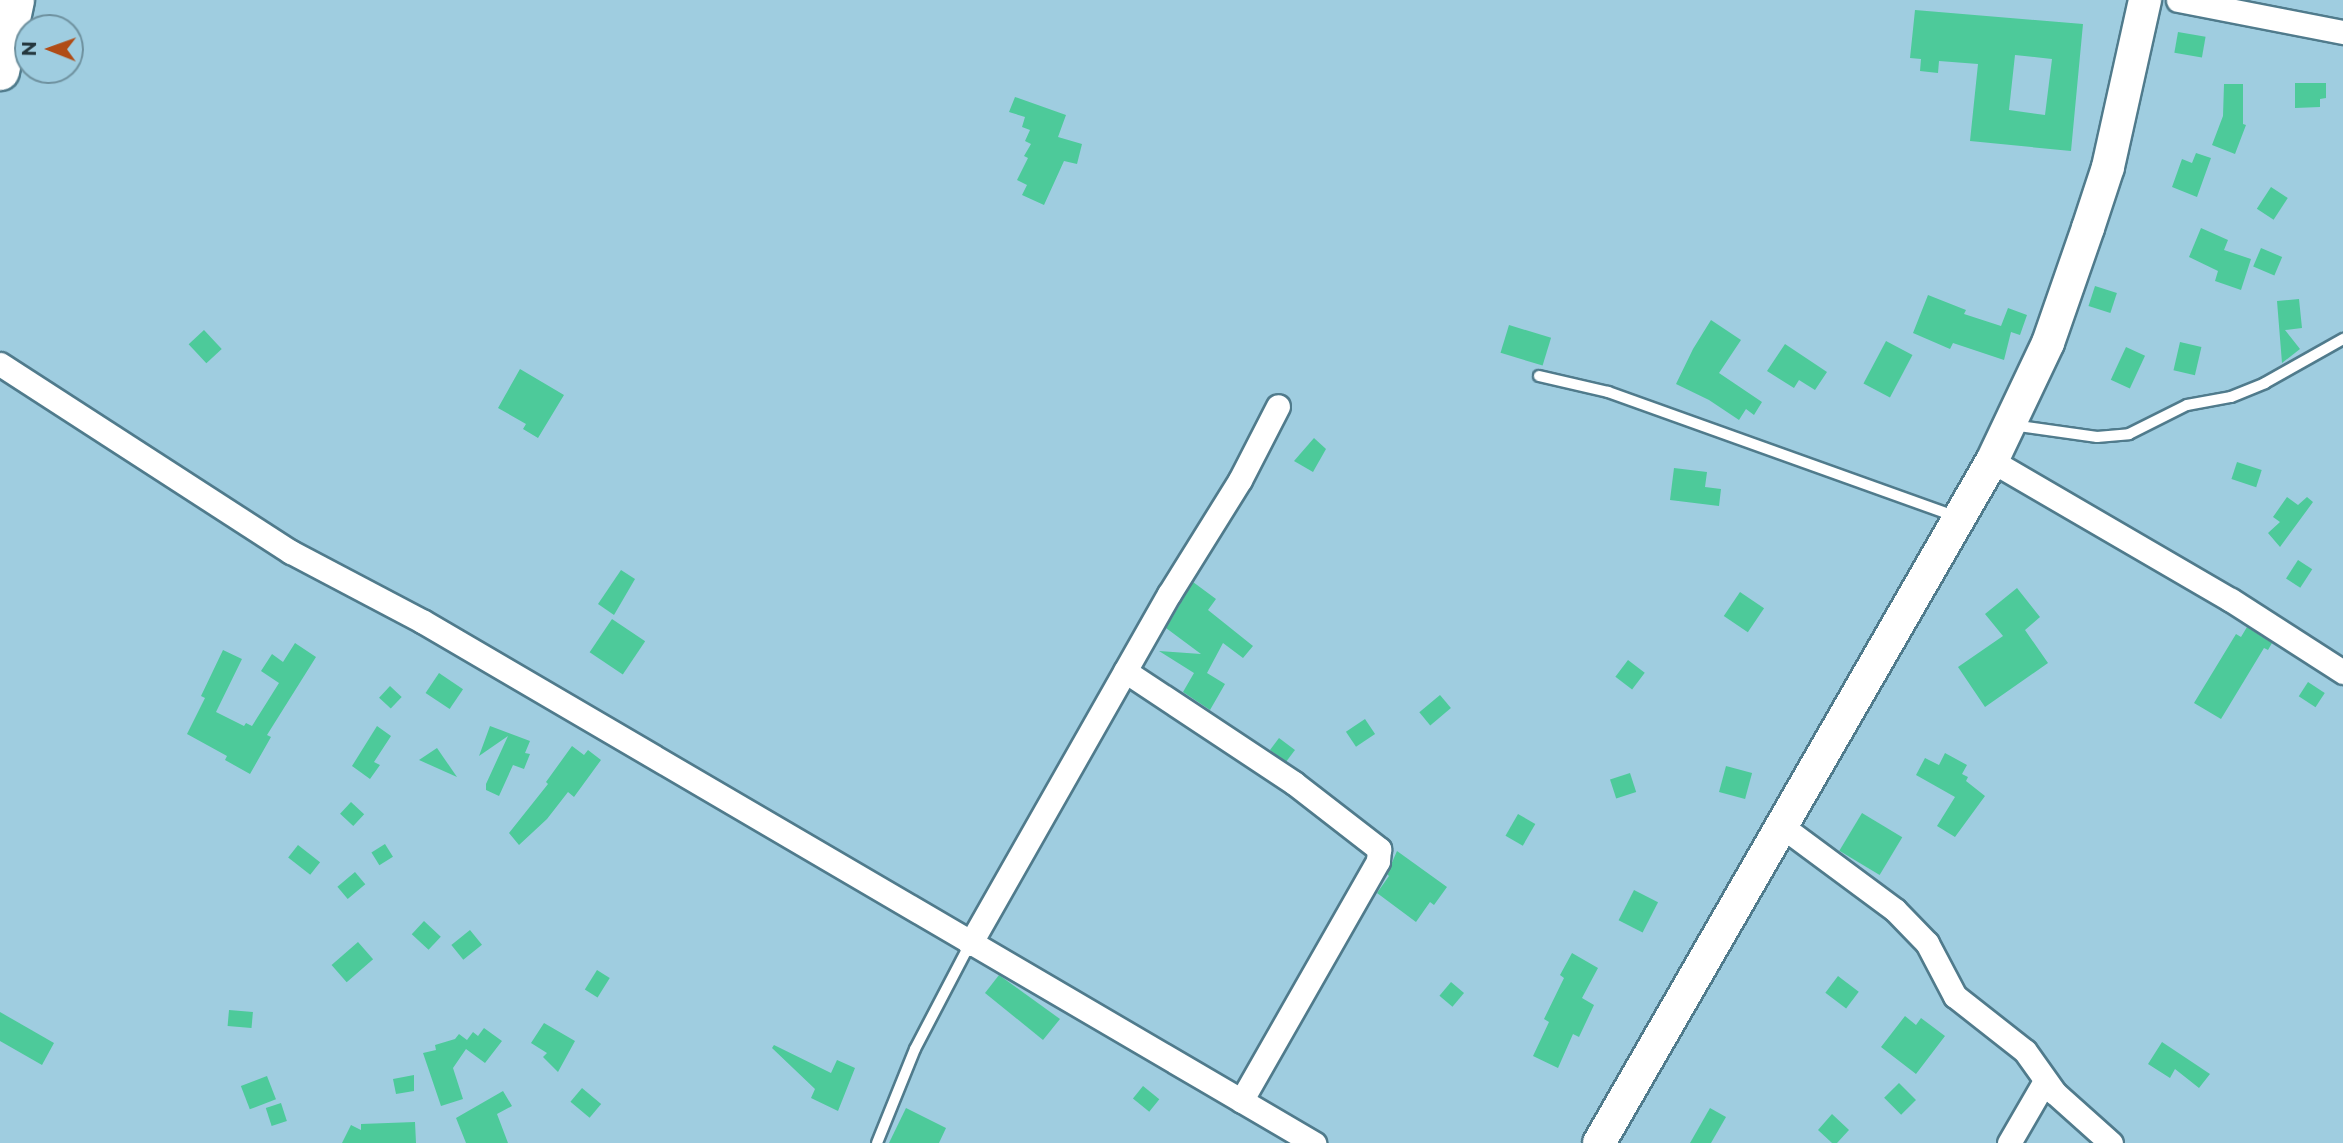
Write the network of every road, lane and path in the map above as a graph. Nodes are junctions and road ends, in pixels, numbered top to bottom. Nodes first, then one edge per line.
1 (15, 0) edge
2 (2145, 0) edge
3 (2178, 0) edge
4 (2343, 32) edge
5 (0, 71) edge
6 (2343, 340) edge
7 (0, 364) edge
8 (1539, 376) dead end
9 (1278, 406) dead end
10 (2010, 425) junction
11 (1992, 461) junction
12 (1960, 518) junction
13 (1125, 670) junction
14 (2343, 672) edge
15 (1783, 827) junction
16 (970, 944) junction
17 (2045, 1081) junction
18 (1241, 1101) junction
19 (877, 1143) edge
20 (1314, 1143) edge
21 (1599, 1143) edge
22 (2009, 1143) edge
23 (2111, 1143) edge

1 - 5 highway
2 - 10 main road
3 - 4 street
6 - 10 lane
7 - 16 street
8 - 12 lane
9 - 13 street
10 - 11 main road
11 - 12 main road
11 - 14 street
12 - 15 main road
13 - 16 street
13 - 18 street
15 - 17 street
15 - 21 main road
16 - 18 street
16 - 19 lane
17 - 22 street
17 - 23 street
18 - 20 street

